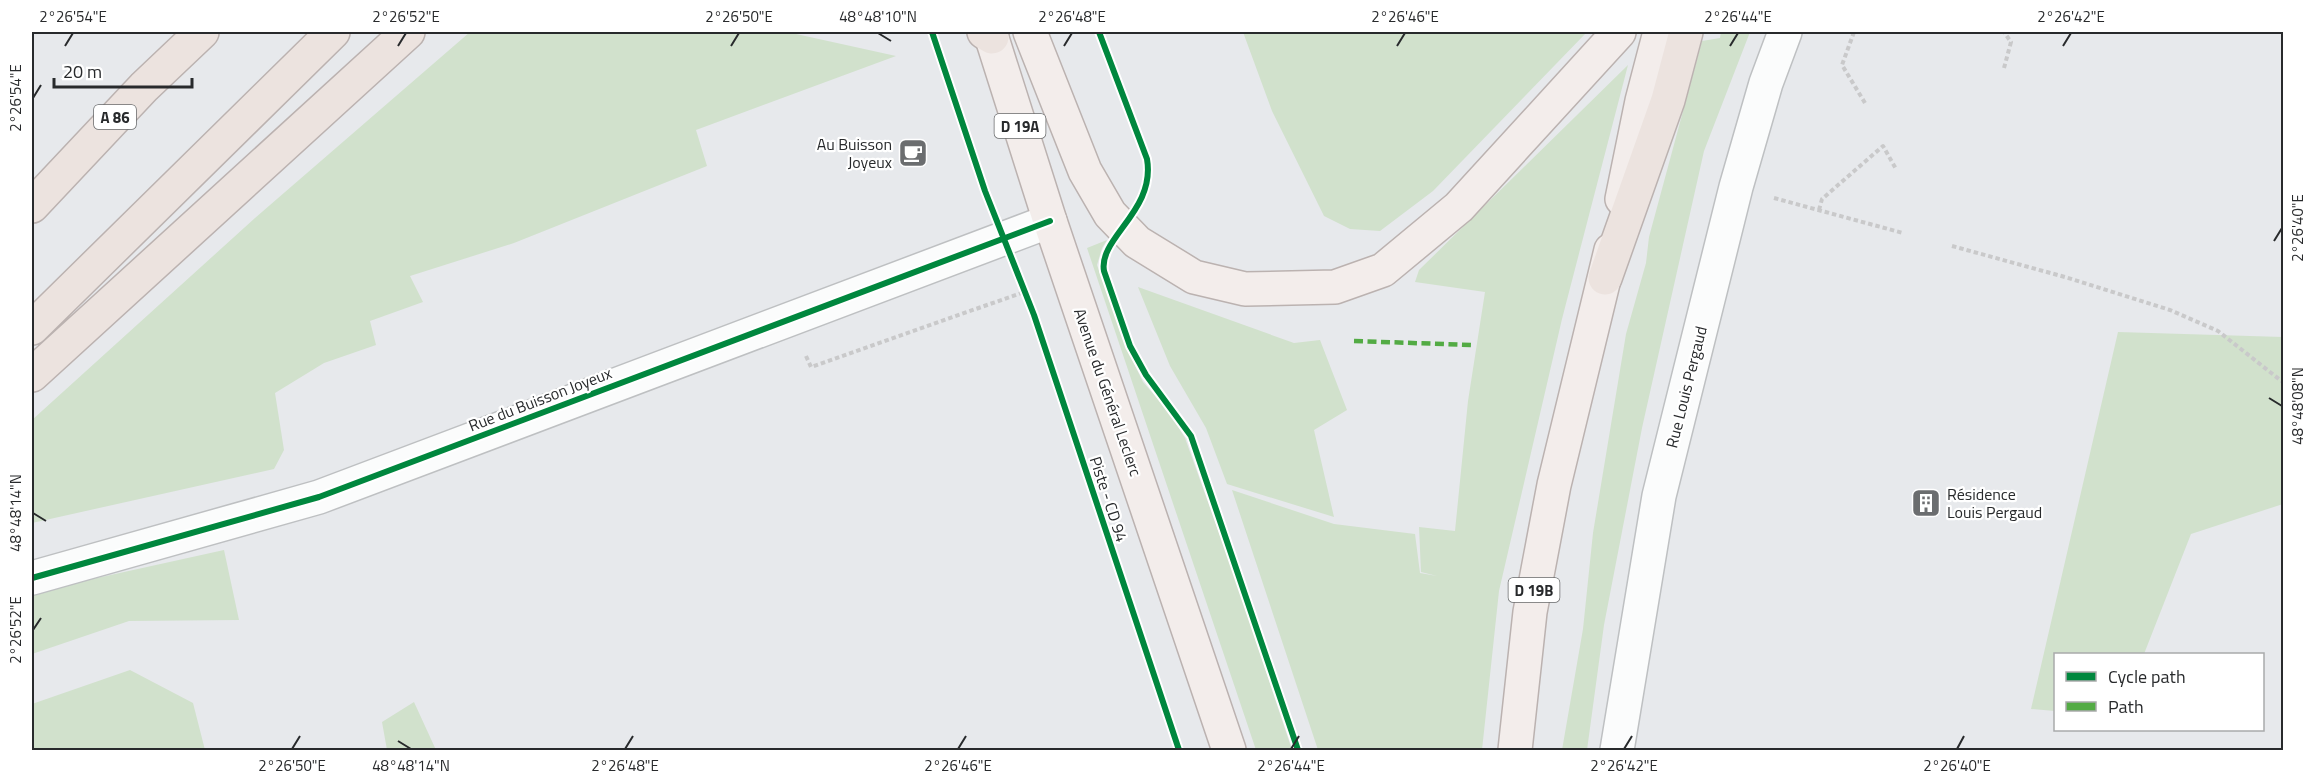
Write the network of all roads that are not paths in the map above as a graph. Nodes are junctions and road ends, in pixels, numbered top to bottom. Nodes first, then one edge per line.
1 (202, 32) edge
2 (333, 32) edge
3 (408, 32) edge
4 (1030, 32) edge
5 (1660, 32) edge
6 (1686, 32) edge
7 (1785, 32) edge
8 (989, 33) edge
9 (1608, 43) edge
10 (32, 206) edge
11 (1050, 221) junction
12 (1605, 278) junction
13 (32, 328) edge
14 (32, 375) edge
15 (32, 578) edge
16 (1229, 750) edge
17 (1515, 750) edge
18 (1617, 750) edge

1 - 10 highway, A 86
2 - 13 highway
3 - 14 highway
4 - 9 main road
5 - 12 main road, D 19B
6 - 12 highway
7 - 18 street, Rue Louis Pergaud
8 - 11 main road, Avenue du Général Leclerc / D 19A
11 - 15 street, Rue du Buisson Joyeux
11 - 16 main road, Avenue du Général Leclerc / D 19A
12 - 17 main road, D 19B

